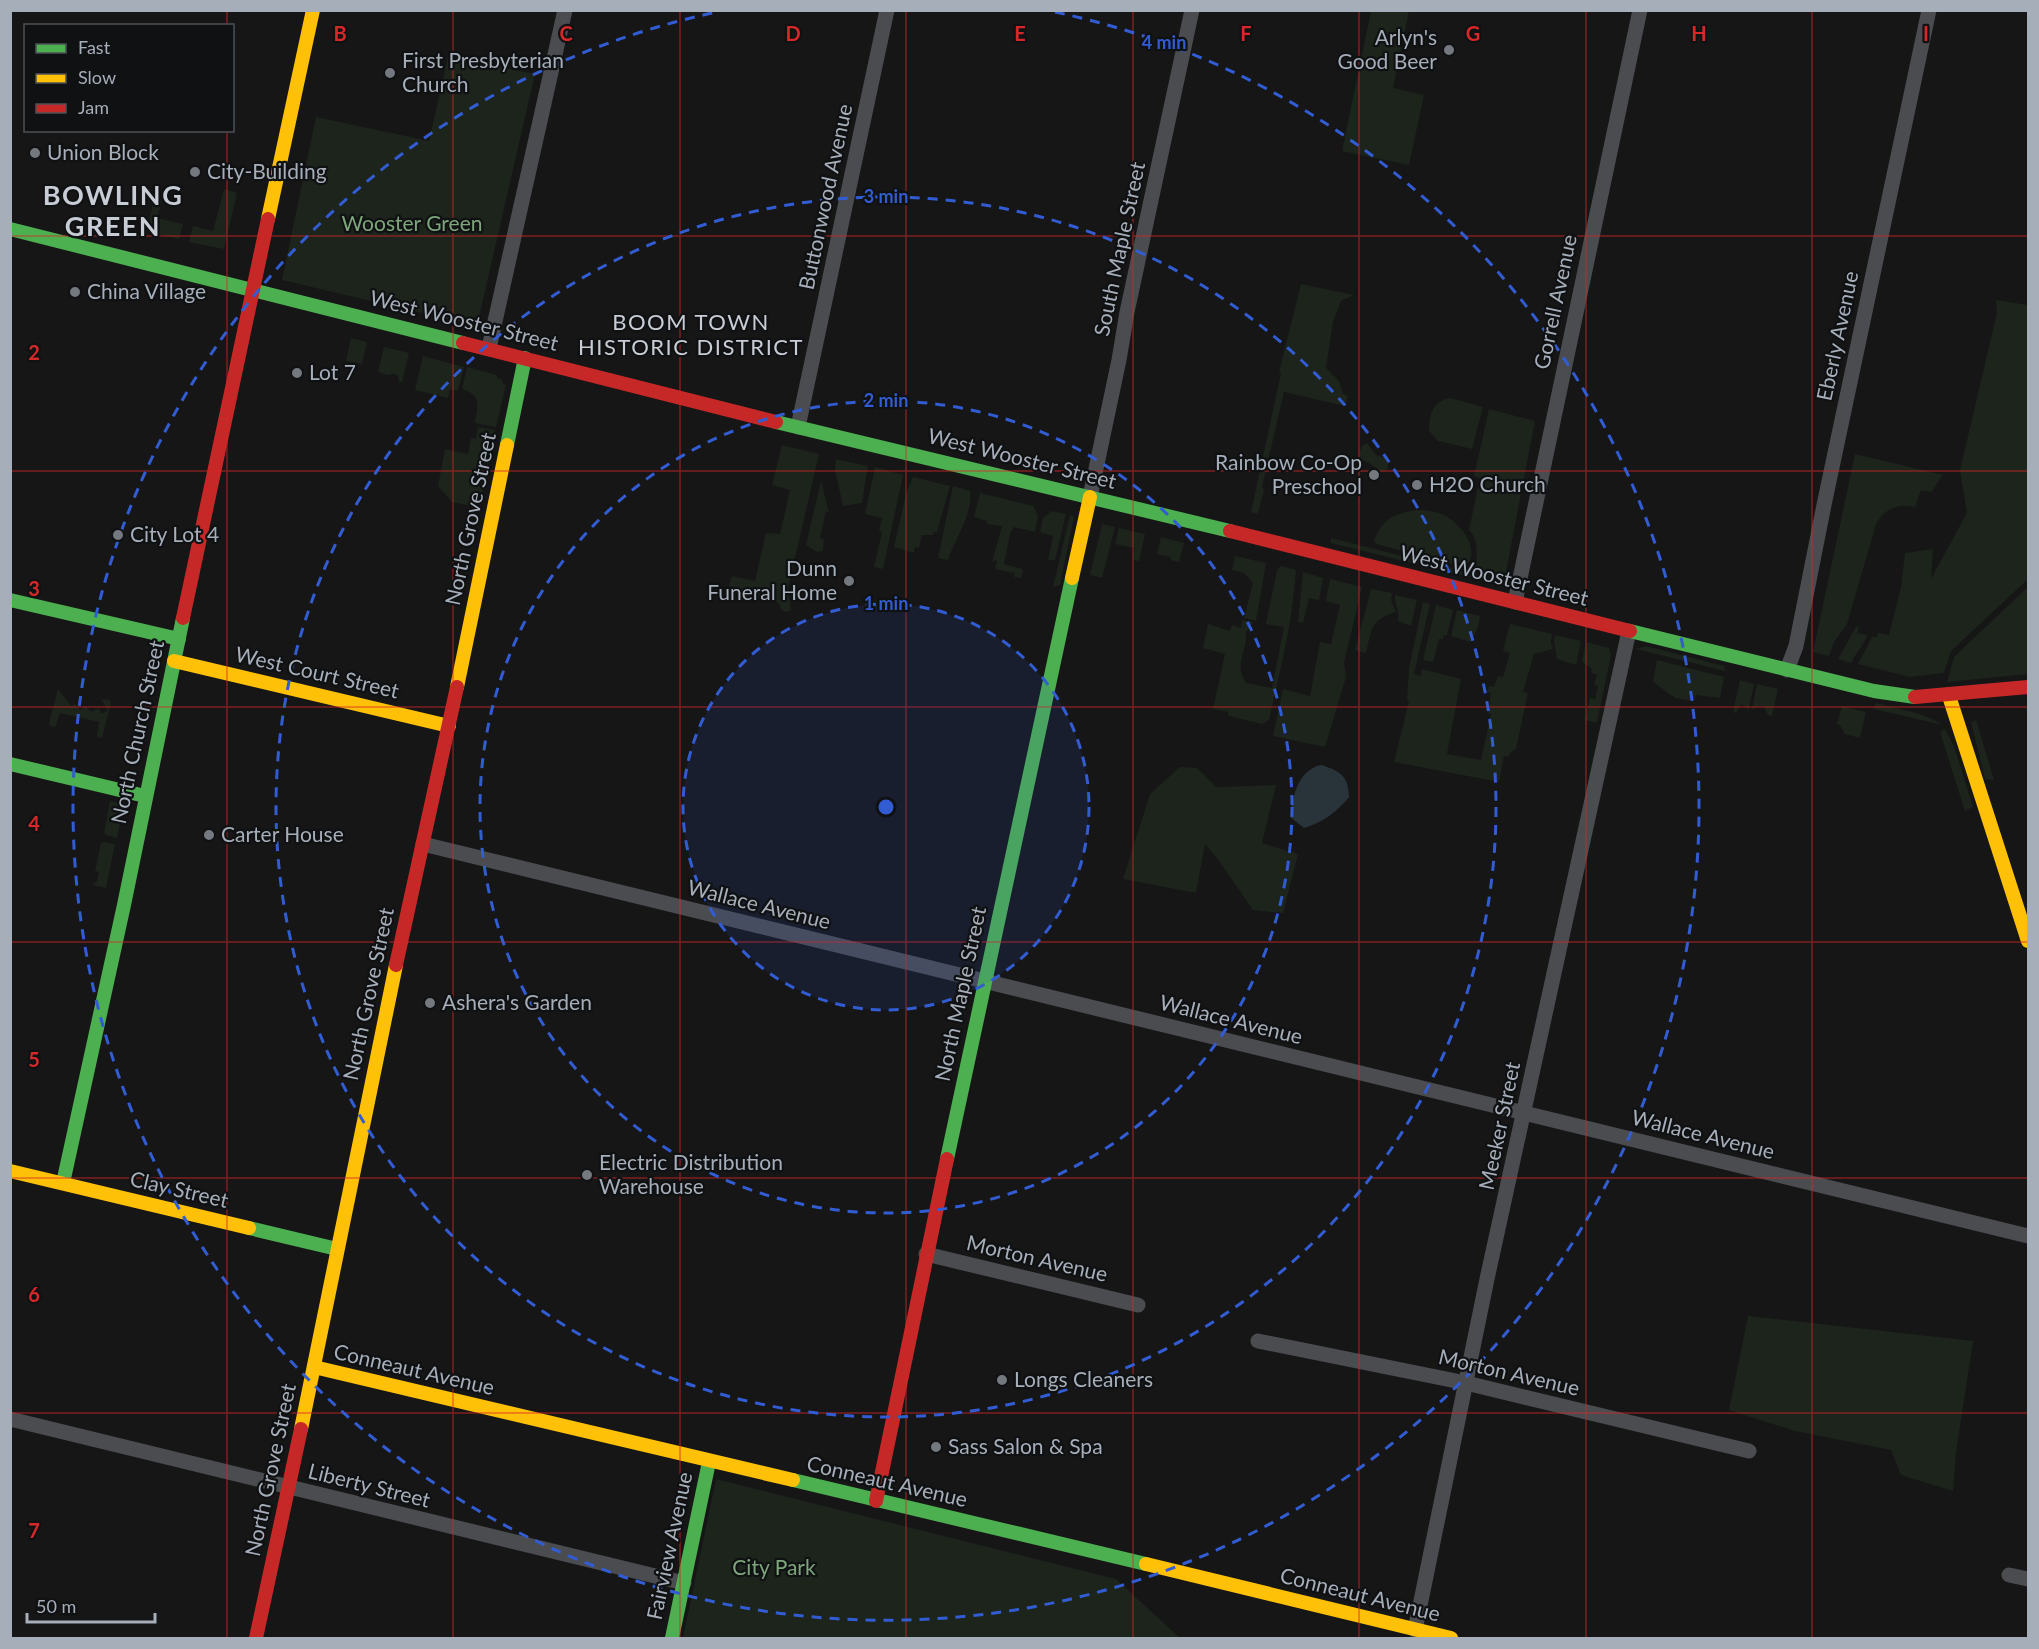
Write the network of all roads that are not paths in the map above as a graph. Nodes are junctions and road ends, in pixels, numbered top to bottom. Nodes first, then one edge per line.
1 (313, 10) edge
2 (565, 10) edge
3 (887, 10) edge
4 (1192, 10) edge
5 (1640, 10) edge
6 (1924, 12) edge
7 (10, 229) edge
8 (252, 290) junction
9 (489, 348) junction
10 (525, 358) junction
11 (798, 427) junction
12 (1090, 496) junction
13 (10, 600) edge
14 (1515, 602) junction
15 (1629, 631) junction
16 (179, 639) junction
17 (174, 661) junction
18 (1788, 670) junction
19 (2028, 687) edge
20 (1950, 696) junction
21 (449, 726) junction
22 (10, 764) edge
23 (145, 796) junction
24 (423, 844) junction
25 (2028, 941) edge
26 (985, 982) junction
27 (1524, 1113) junction
28 (10, 1171) edge
29 (63, 1183) junction
30 (2028, 1236) edge
31 (338, 1249) junction
32 (926, 1254) junction
33 (1138, 1305) dead end
34 (1258, 1341) dead end
35 (314, 1367) junction
36 (1466, 1383) junction
37 (10, 1419) edge
38 (1749, 1451) dead end
39 (709, 1462) junction
40 (288, 1488) junction
41 (876, 1501) junction
42 (2009, 1575) dead end
43 (2028, 1579) edge
44 (684, 1583) junction
45 (1415, 1630) junction
46 (256, 1638) edge
47 (672, 1638) edge
48 (1450, 1638) edge

1 - 8 street, North Church Street
2 - 9 street
3 - 11 street, Buttonwood Avenue
4 - 12 street, South Maple Street
5 - 14 street, Gorrell Avenue
6 - 18 street, Eberly Avenue
7 - 8 street, West Wooster Street
8 - 9 street, West Wooster Street
8 - 16 street, North Church Street
9 - 10 street, West Wooster Street
10 - 11 street, West Wooster Street
10 - 21 street, North Grove Street
11 - 12 street, West Wooster Street
12 - 14 street, West Wooster Street
12 - 26 street, North Maple Street
13 - 16 street
14 - 15 street, West Wooster Street
15 - 18 street, West Wooster Street
15 - 27 street, Meeker Street
16 - 17 street, North Church Street
17 - 21 street, West Court Street
17 - 23 street, North Church Street
18 - 20 street, West Wooster Street
19 - 20 street, West Wooster Street
20 - 25 street
21 - 24 street, North Grove Street
22 - 23 street
23 - 29 street, North Church Street
24 - 26 street, Wallace Avenue
24 - 31 street, North Grove Street
26 - 27 street, Wallace Avenue
26 - 32 street, North Maple Street
27 - 30 street, Wallace Avenue
27 - 36 street, Meeker Street
28 - 29 street, Clay Street
29 - 31 street, Clay Street
31 - 35 street, North Grove Street
32 - 33 street, Morton Avenue
32 - 41 street, North Maple Street
34 - 36 street, Morton Avenue
35 - 39 street, Conneaut Avenue
35 - 40 street, North Grove Street
36 - 38 street, Morton Avenue
36 - 45 street, Meeker Street
37 - 40 street, Liberty Street
39 - 41 street, Conneaut Avenue
39 - 44 street, Fairview Avenue
40 - 44 street, Liberty Street
40 - 46 street, North Grove Street
41 - 45 street, Conneaut Avenue
42 - 43 street
44 - 47 street, Fairview Avenue
45 - 48 street, Conneaut Avenue

